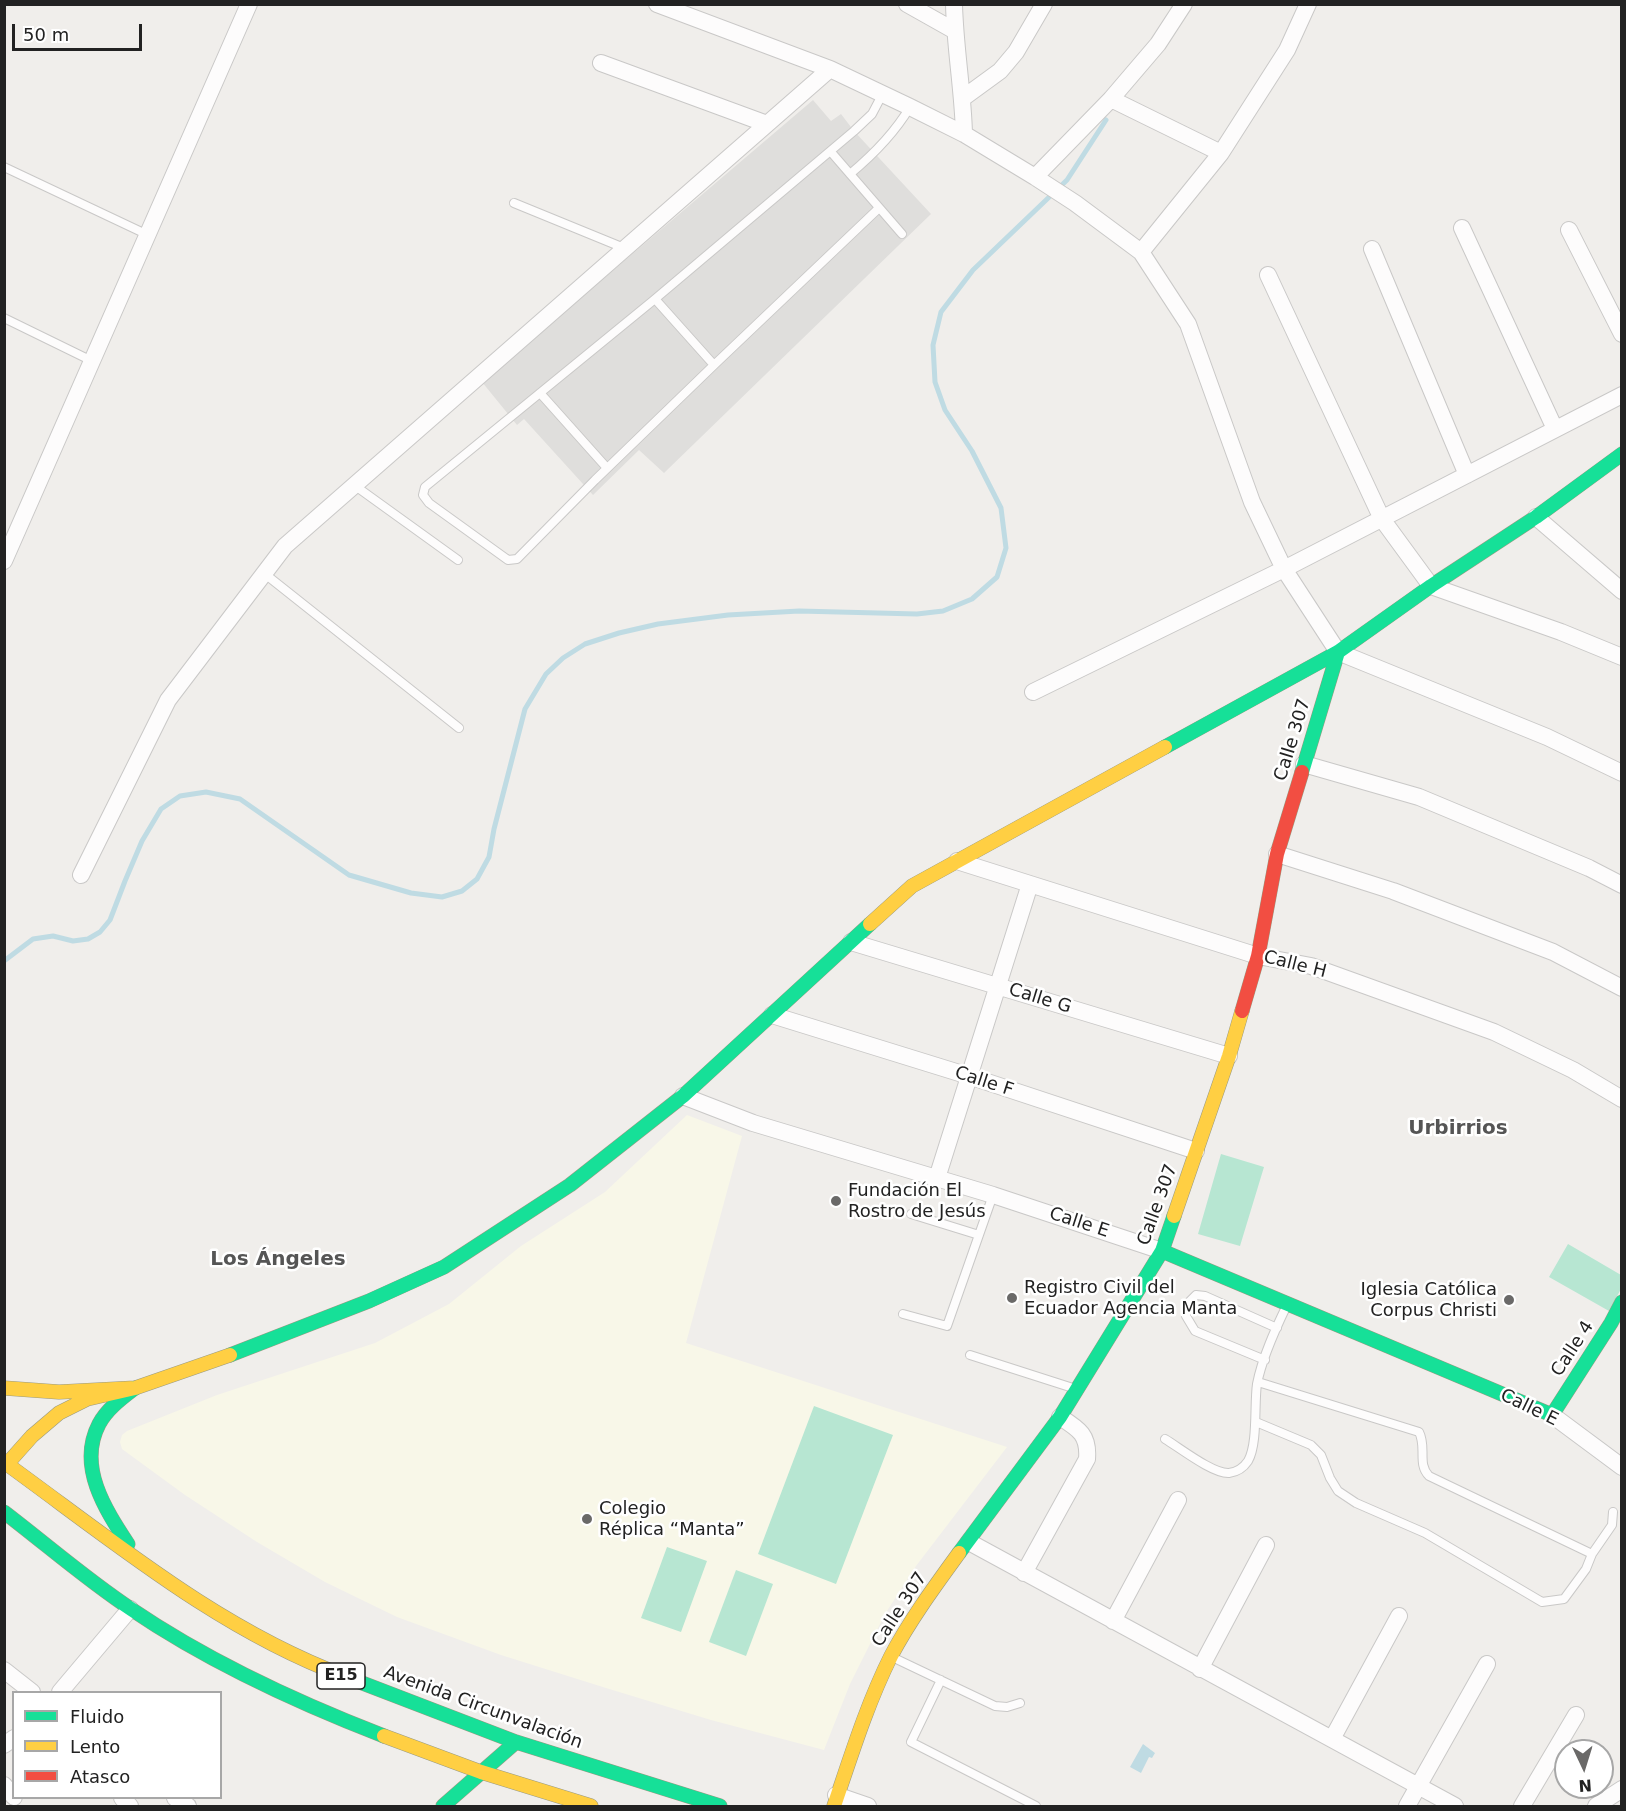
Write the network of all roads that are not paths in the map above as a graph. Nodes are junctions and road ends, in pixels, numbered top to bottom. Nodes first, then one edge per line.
1 (249, 4) edge
2 (657, 4) edge
3 (907, 4) edge
4 (954, 4) edge
5 (1044, 4) edge
6 (1184, 4) edge
7 (1308, 4) edge
8 (955, 31) junction
9 (601, 63) dead end
10 (830, 69) junction
11 (882, 94) junction
12 (963, 98) junction
13 (1111, 99) junction
14 (910, 107) junction
15 (767, 124) junction
16 (964, 135) junction
17 (831, 152) junction
18 (1221, 153) junction
19 (4, 167) edge
20 (850, 174) junction
21 (1035, 177) junction
22 (514, 202) dead end
23 (878, 208) junction
24 (1462, 228) dead end
25 (1569, 230) dead end
26 (902, 234) dead end
27 (148, 235) junction
28 (625, 249) junction
29 (1372, 249) dead end
30 (1141, 252) junction
31 (1268, 275) dead end
32 (655, 299) junction
33 (4, 318) edge
34 (1622, 334) edge
35 (92, 361) junction
36 (714, 365) junction
37 (540, 393) junction
38 (1622, 395) edge
39 (1555, 429) junction
40 (1618, 463) edge
41 (607, 468) junction
42 (1467, 474) junction
43 (354, 485) junction
44 (1536, 517) junction
45 (1382, 519) junction
46 (458, 560) dead end
47 (4, 561) edge
48 (1284, 569) junction
49 (265, 574) junction
50 (1431, 586) junction
51 (1622, 591) edge
52 (1338, 652) junction
53 (1622, 657) edge
54 (1033, 692) dead end
55 (459, 728) dead end
56 (1304, 764) junction
57 (1622, 773) edge
58 (1277, 854) junction
59 (957, 861) junction
60 (81, 875) dead end
61 (1030, 884) junction
62 (1622, 885) edge
63 (851, 942) junction
64 (1258, 956) junction
65 (998, 986) junction
66 (1622, 988) edge
67 (772, 1015) junction
68 (1229, 1056) junction
69 (969, 1076) junction
70 (683, 1096) junction
71 (1622, 1099) edge
72 (1196, 1151) junction
73 (937, 1178) junction
74 (993, 1195) junction
75 (911, 1214) dead end
76 (979, 1235) junction
77 (1162, 1251) junction
78 (1622, 1302) edge
79 (1288, 1304) junction
80 (903, 1314) dead end
81 (1616, 1326) edge
82 (1277, 1328) junction
83 (970, 1355) dead end
84 (1265, 1360) junction
85 (1258, 1382) junction
86 (4, 1388) edge
87 (135, 1388) junction
88 (1076, 1389) junction
89 (1552, 1415) junction
90 (1060, 1417) junction
91 (1256, 1422) junction
92 (1165, 1439) dead end
93 (6, 1463) edge
94 (1622, 1467) edge
95 (1178, 1500) dead end
96 (4, 1512) edge
97 (1613, 1512) dead end
98 (4, 1520) edge
99 (32, 1534) junction
100 (969, 1542) junction
101 (1266, 1545) dead end
102 (1592, 1554) junction
103 (138, 1560) junction
104 (1024, 1573) junction
105 (130, 1609) junction
106 (1399, 1616) dead end
107 (1113, 1621) junction
108 (891, 1656) junction
109 (1487, 1664) dead end
110 (1200, 1669) junction
111 (4, 1670) edge
112 (941, 1680) junction
113 (31, 1691) edge
114 (61, 1691) edge
115 (1020, 1703) dead end
116 (1576, 1715) dead end
117 (1332, 1739) junction
118 (516, 1742) junction
119 (481, 1772) junction
120 (1419, 1786) junction
121 (1622, 1789) edge
122 (835, 1801) edge
123 (443, 1806) edge
124 (591, 1806) edge
125 (720, 1806) edge
126 (868, 1806) edge
127 (1036, 1806) edge
128 (1407, 1806) edge
129 (1455, 1806) edge
130 (1522, 1806) edge
131 (1596, 1806) edge

1 - 27 street
2 - 10 street
3 - 8 street
4 - 8 street
5 - 12 street
6 - 13 street
7 - 18 street
8 - 12 street
9 - 15 street
10 - 11 street
10 - 15 street
11 - 14 street
11 - 17 lane
12 - 16 street
13 - 18 street
13 - 21 street
14 - 16 street
14 - 20 lane
15 - 28 street
16 - 21 street
17 - 20 lane
17 - 32 lane
18 - 30 street
19 - 27 lane
20 - 23 lane
21 - 30 street
22 - 28 lane
23 - 26 lane
23 - 36 lane
24 - 39 street
25 - 34 street
27 - 35 street
28 - 43 street
29 - 42 street
30 - 48 street
31 - 45 street
32 - 36 lane
32 - 37 lane
33 - 35 lane
35 - 47 street
36 - 41 lane
37 - 41 lane
37 - 41 lane
38 - 39 street
39 - 42 street
40 - 44 main road
42 - 45 street
43 - 46 lane
43 - 49 street
44 - 50 main road
44 - 51 street
45 - 48 street
45 - 50 street
48 - 52 street
48 - 54 street
49 - 55 lane
49 - 60 street
50 - 52 main road
50 - 53 street
52 - 56 main road, Calle 307
52 - 57 street
52 - 59 main road
56 - 58 main road, Calle 307
56 - 62 street
58 - 64 main road, Calle 307
58 - 66 street
59 - 61 street, Calle H
59 - 63 main road
61 - 64 street, Calle H
61 - 65 street
63 - 65 street, Calle G
63 - 67 main road
64 - 68 main road, Calle 307
64 - 71 street, Calle H
65 - 68 street, Calle G
65 - 69 street
67 - 69 street, Calle F
67 - 70 main road
68 - 72 main road, Calle 307
69 - 72 street, Calle F
69 - 73 street
70 - 73 street, Calle E
70 - 87 main road
72 - 77 main road, Calle 307
73 - 74 street, Calle E
74 - 76 lane
74 - 77 street, Calle E
75 - 76 lane
76 - 80 lane
77 - 79 main road, Calle E
77 - 88 main road, Calle 307
78 - 81 main road, Calle 4
79 - 82 lane
79 - 89 main road, Calle E
81 - 89 main road, Calle 4
82 - 84 lane
82 - 84 lane
83 - 88 lane
84 - 85 lane
85 - 91 lane
85 - 102 lane
86 - 87 main road
87 - 93 main road
87 - 103 main road
88 - 90 main road, Calle 307
89 - 94 street, Calle E
90 - 100 main road, Calle 307
90 - 104 street
91 - 92 lane
91 - 102 lane
93 - 103 main road, Avenida Circunvalación / E15
95 - 107 street
96 - 99 main road, E15
97 - 102 lane
98 - 99 main road
99 - 105 main road, E15
100 - 104 street
100 - 108 main road, Calle 307
101 - 110 street
103 - 118 main road, Avenida Circunvalación / E15
104 - 107 street
105 - 114 street
105 - 119 main road, E15
106 - 117 street
107 - 110 street
108 - 112 lane
108 - 122 main road, Calle 307
109 - 120 street
110 - 117 street
111 - 113 street
112 - 115 lane
112 - 127 lane
116 - 130 street
117 - 120 street
118 - 119 main road
118 - 125 main road, Avenida Circunvalación / E15
119 - 123 main road
119 - 124 main road, E15
120 - 128 street
120 - 129 street
121 - 131 street
122 - 126 street

